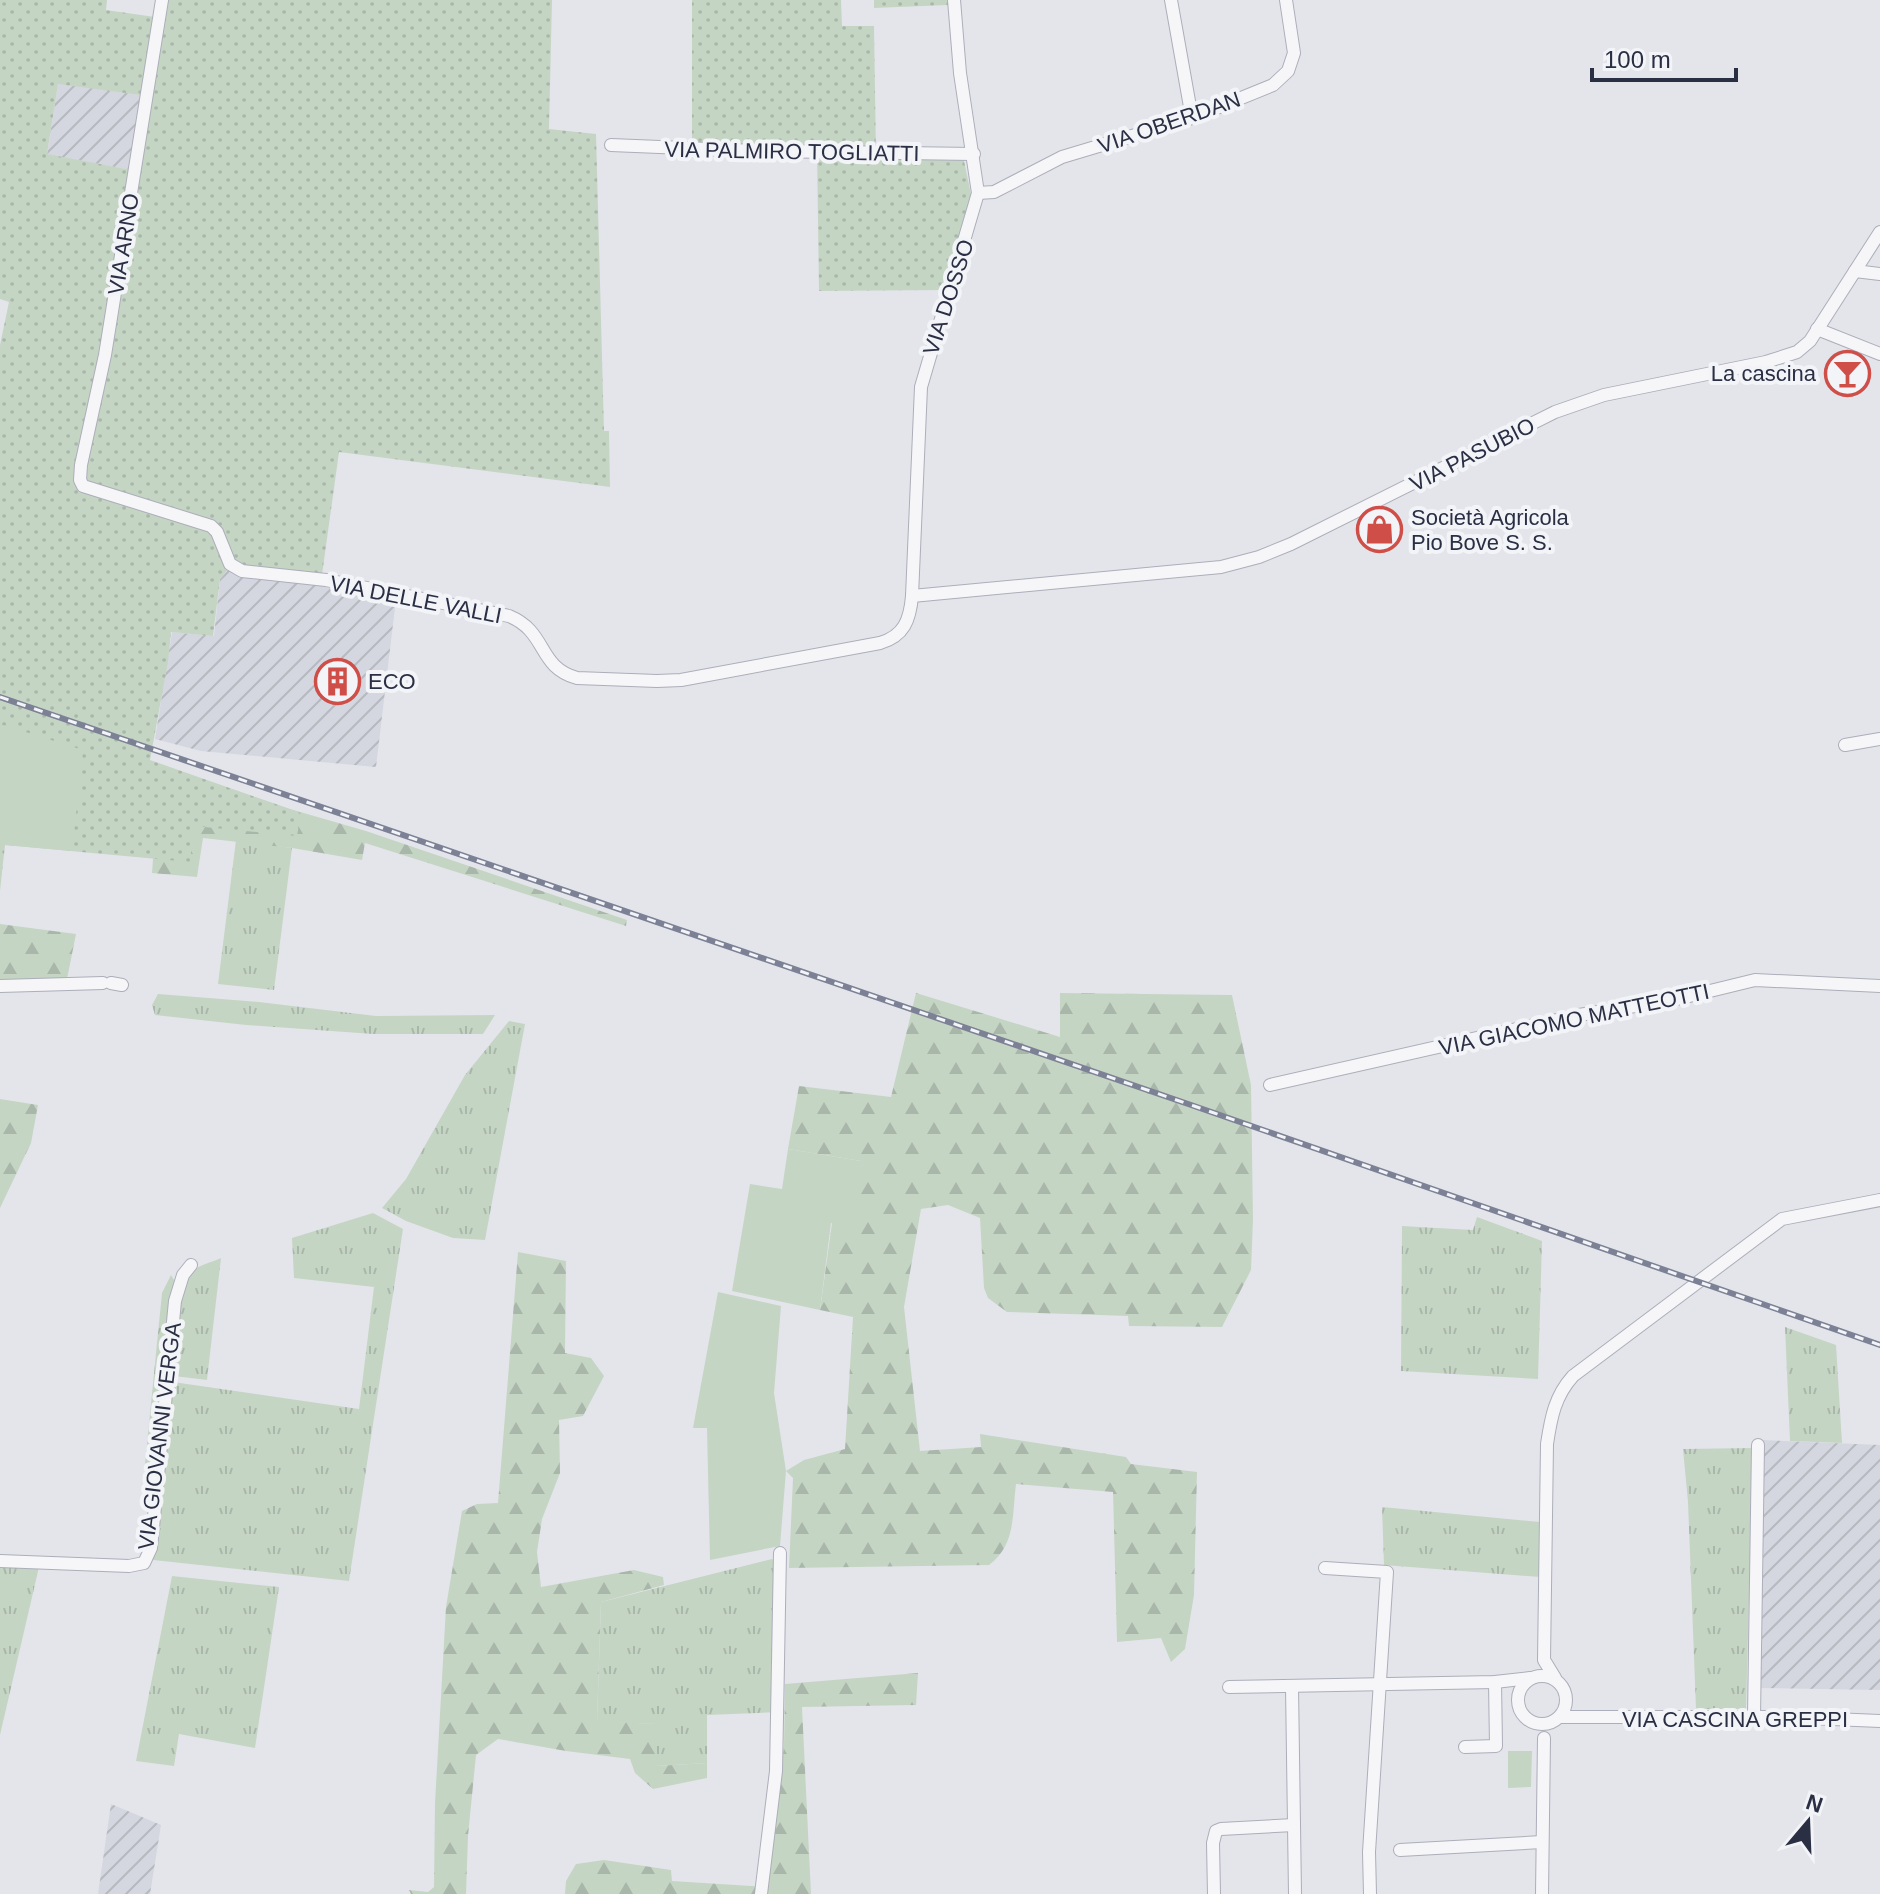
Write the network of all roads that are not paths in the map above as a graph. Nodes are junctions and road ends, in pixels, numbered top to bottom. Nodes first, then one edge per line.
1 (162, 0) edge
2 (1171, 0) edge
3 (1286, 0) edge
4 (954, 2) edge
5 (1192, 118) junction
6 (611, 145) dead end
7 (974, 154) junction
8 (978, 193) junction
9 (1880, 232) edge
10 (1855, 271) junction
11 (1880, 274) edge
12 (1817, 329) junction
13 (1880, 354) edge
14 (83, 486) joint
15 (912, 596) junction
16 (1880, 739) edge
17 (1845, 745) dead end
18 (109, 984) dead end
19 (0, 986) edge
20 (1880, 986) edge
21 (1270, 1085) dead end
22 (1880, 1200) edge
23 (191, 1265) dead end
24 (1758, 1445) dead end
25 (780, 1553) dead end
26 (0, 1561) edge
27 (1325, 1568) dead end
28 (1544, 1660) junction
29 (1532, 1678) junction
30 (1555, 1678) junction
31 (1495, 1682) junction
32 (1380, 1685) junction
33 (1292, 1686) junction
34 (1229, 1687) dead end
35 (1567, 1695) junction
36 (1518, 1700) junction
37 (1590, 1717) junction
38 (1754, 1717) junction
39 (1556, 1720) junction
40 (1532, 1721) junction
41 (1880, 1721) edge
42 (1544, 1738) junction
43 (1465, 1747) dead end
44 (1294, 1825) junction
45 (1542, 1842) junction
46 (1400, 1850) dead end
47 (761, 1894) edge
48 (1214, 1894) edge
49 (1295, 1894) edge
50 (1370, 1894) edge
51 (1542, 1894) edge

1 - 14 street, VIA ARNO
2 - 5 street
3 - 5 street, VIA OBERDAN
4 - 7 street, VIA DOSSO
5 - 8 street, VIA OBERDAN
6 - 7 street, VIA PALMIRO TOGLIATTI
7 - 8 street, VIA DOSSO
8 - 15 street, VIA DOSSO
9 - 10 street, VIA PASUBIO
10 - 11 street
10 - 12 street, VIA PASUBIO
12 - 13 street
12 - 15 street, VIA PASUBIO
14 - 15 street, VIA DELLE VALLI
16 - 17 street
18 - 19 street
20 - 21 street, VIA GIACOMO MATTEOTTI
22 - 28 street
23 - 26 street, VIA GIOVANNI VERGA
24 - 38 street
25 - 47 street
27 - 32 street
28 - 29 street
28 - 30 street
29 - 30 street
29 - 31 street
29 - 36 street
30 - 35 street
31 - 32 street
31 - 36 street
31 - 43 street
32 - 33 street
32 - 50 street
33 - 34 street
33 - 44 street
35 - 37 street
35 - 39 street
36 - 40 street
37 - 38 street, VIA CASCINA GREPPI
37 - 39 street, VIA CASCINA GREPPI
38 - 41 street, VIA CASCINA GREPPI
39 - 40 street
39 - 42 street
40 - 42 street
42 - 45 street
44 - 48 street
44 - 49 street
45 - 46 street
45 - 51 street

